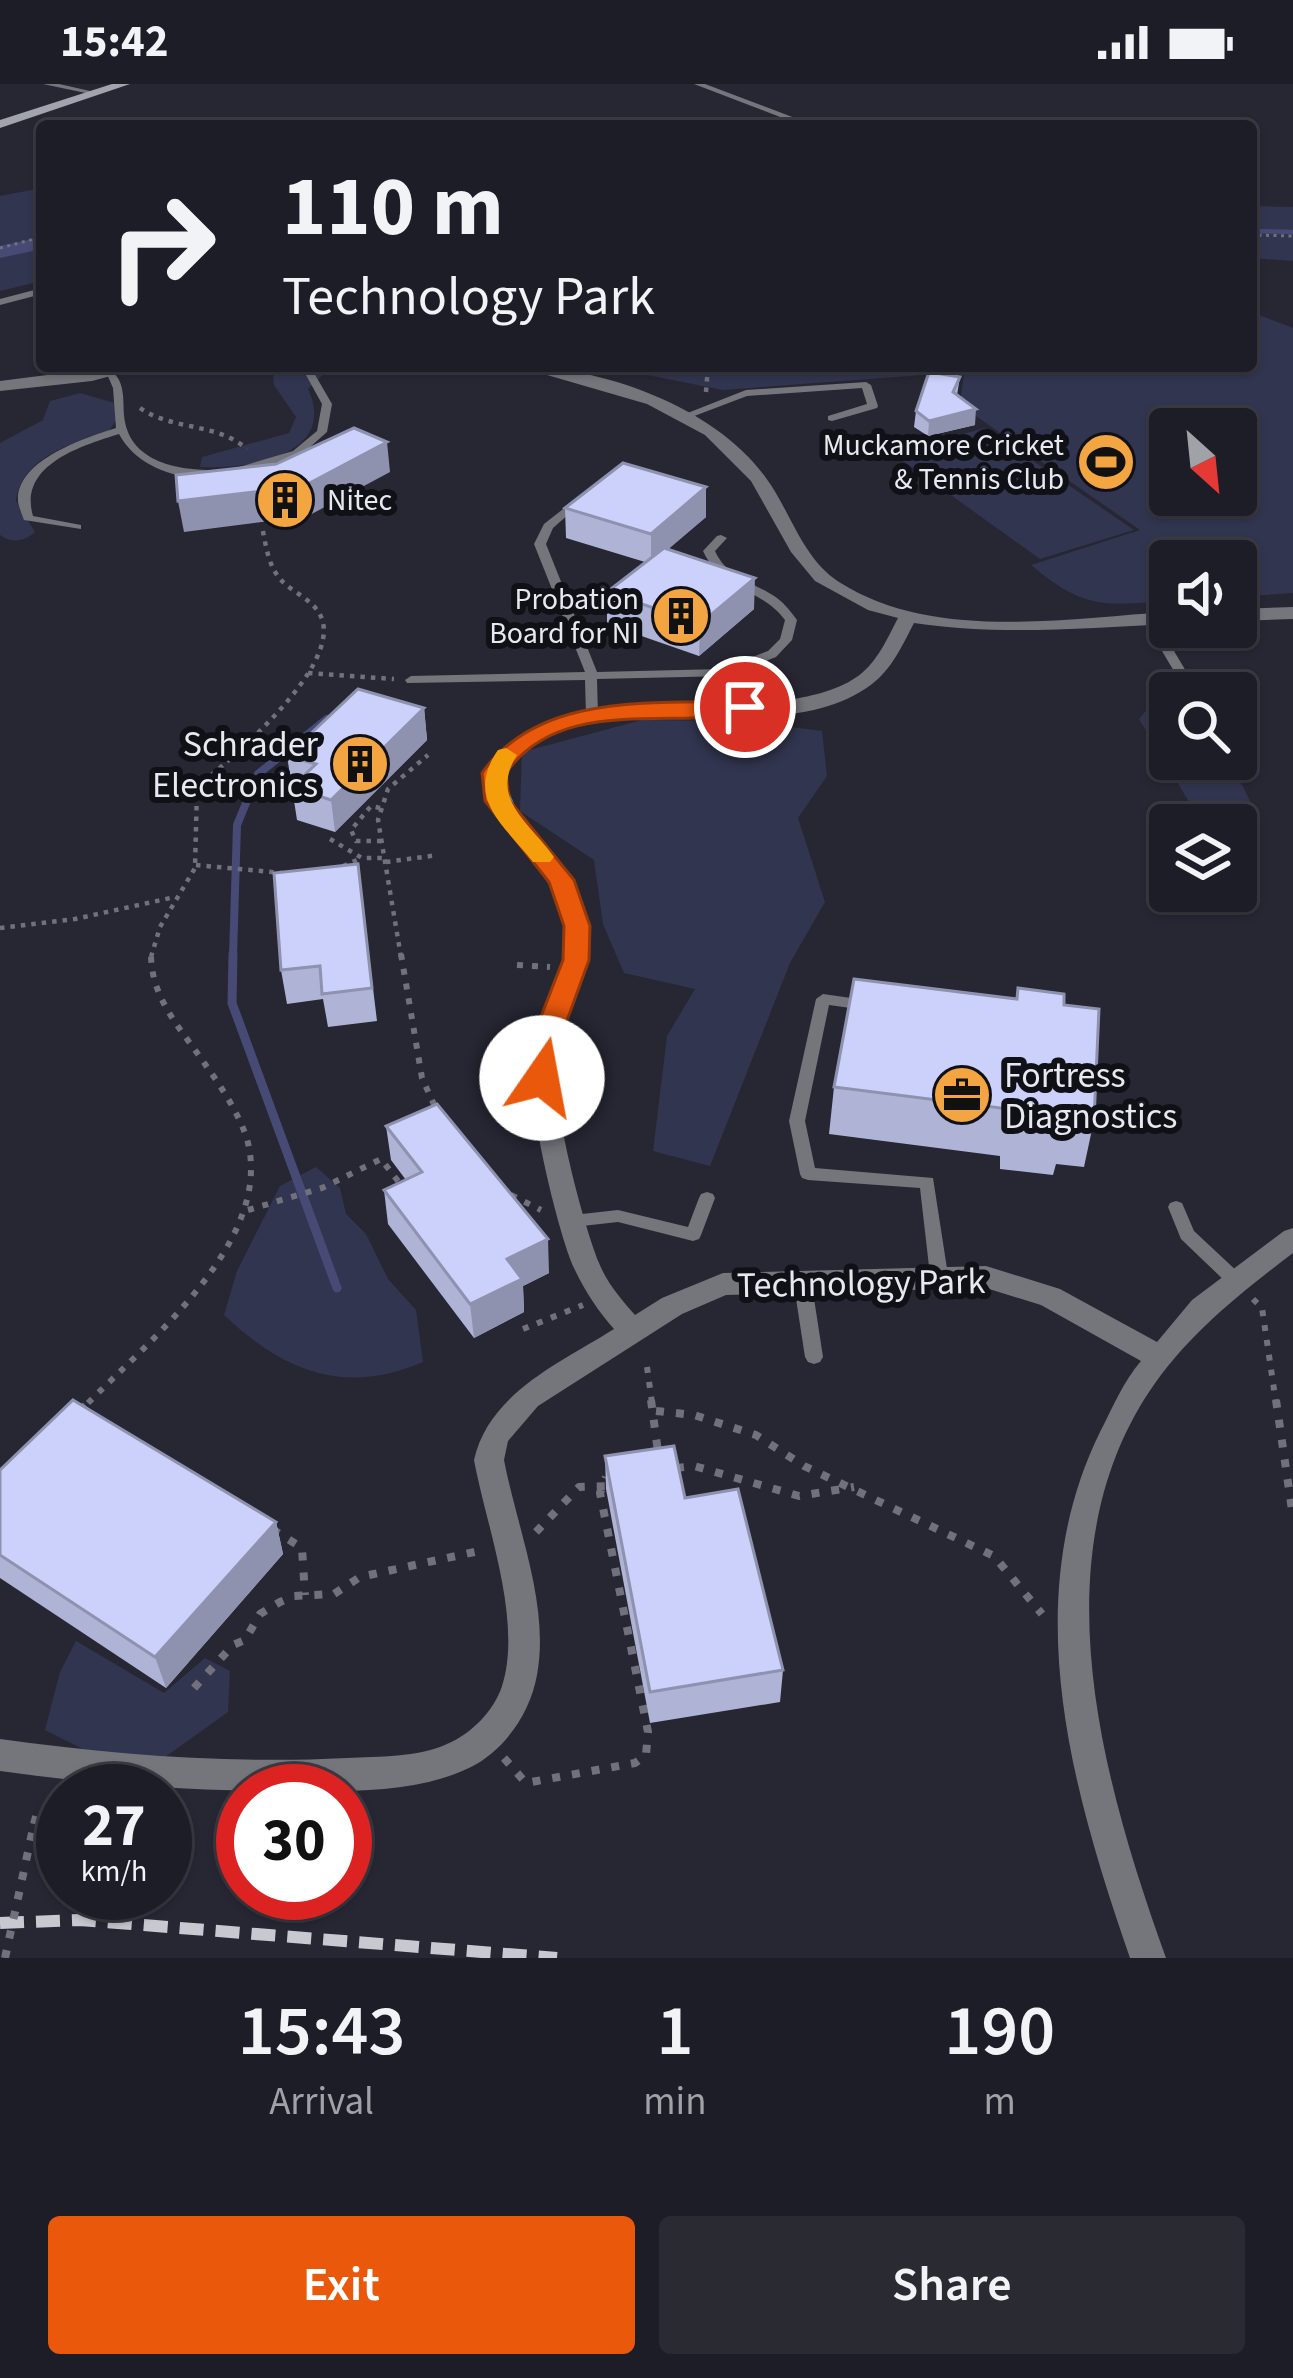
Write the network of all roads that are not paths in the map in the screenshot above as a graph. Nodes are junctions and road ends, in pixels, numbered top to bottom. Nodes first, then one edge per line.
1 (47, 84) edge
2 (124, 84) edge
3 (698, 84) edge
4 (95, 93) junction
5 (791, 118) dead end
6 (0, 124) edge
7 (36, 293) edge
8 (0, 302) edge
9 (128, 372) edge
10 (548, 372) edge
11 (311, 375) dead end
12 (115, 378) junction
13 (0, 386) edge
14 (685, 416) junction
15 (832, 418) dead end
16 (122, 430) junction
17 (594, 489) edge
18 (77, 526) dead end
19 (721, 538) dead end
20 (1293, 613) edge
21 (1257, 614) edge
22 (909, 615) junction
23 (1149, 619) edge
24 (591, 674) junction
25 (411, 680) road end
26 (592, 716) junction
27 (887, 1008) edge
28 (707, 1198) dead end
29 (1176, 1208) dead end
30 (573, 1221) junction
31 (1293, 1238) edge
32 (939, 1275) junction
33 (802, 1279) junction
34 (1234, 1279) junction
35 (632, 1330) junction
36 (1156, 1355) junction
37 (814, 1357) dead end
38 (0, 1755) edge
39 (1148, 1958) edge

1 - 4 lane
2 - 4 street
3 - 5 lane
4 - 6 street
7 - 8 lane
9 - 12 street
10 - 14 street
11 - 16 lane
12 - 13 street
12 - 16 lane
14 - 15 lane
14 - 22 street
16 - 18 lane
17 - 24 lane
19 - 24 lane
20 - 21 street
22 - 23 street
22 - 26 street
24 - 25 lane
24 - 26 lane
26 - 30 street
27 - 32 lane
28 - 30 lane
29 - 34 lane
30 - 35 street
31 - 34 street
32 - 33 street, Technology Park
32 - 36 street, Technology Park
33 - 35 street, Technology Park
33 - 37 lane
34 - 36 street
35 - 38 street, Technology Park
36 - 39 street

